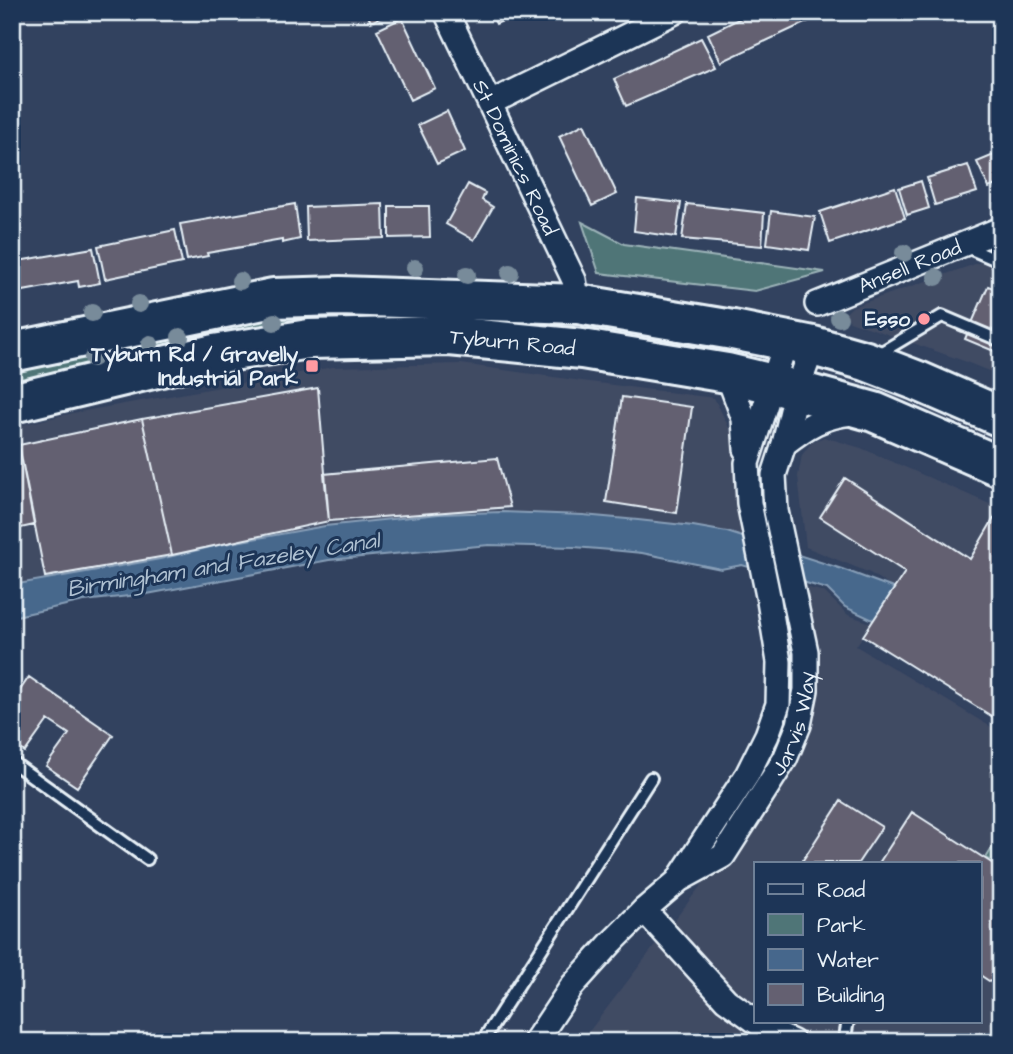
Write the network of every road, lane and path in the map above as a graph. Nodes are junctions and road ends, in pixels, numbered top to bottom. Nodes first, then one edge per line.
1 (446, 12) edge
2 (675, 12) edge
3 (490, 103) junction
4 (1001, 229) edge
5 (962, 245) junction
6 (1001, 262) edge
7 (578, 304) junction
8 (817, 304) dead end
9 (1001, 341) edge
10 (799, 343) junction
11 (12, 352) edge
12 (866, 361) junction
13 (727, 373) junction
14 (785, 387) junction
15 (12, 403) edge
16 (874, 412) junction
17 (1001, 417) edge
18 (784, 444) junction
19 (747, 463) junction
20 (1001, 467) edge
21 (12, 762) edge
22 (651, 778) dead end
23 (147, 859) dead end
24 (679, 880) junction
25 (644, 910) junction
26 (754, 1020) edge
27 (758, 1023) edge
28 (848, 1023) edge
29 (482, 1042) edge
30 (535, 1042) edge
31 (793, 1042) edge
32 (844, 1042) edge

1 - 3 street, St Dominics Road
2 - 3 street
3 - 7 street, St Dominics Road
4 - 5 street, Ansell Road
5 - 6 lane
5 - 8 street, Ansell Road
7 - 10 highway, Tyburn Road
7 - 11 highway, Tyburn Road
9 - 12 lane
10 - 12 highway, Tyburn Road
10 - 14 street
12 - 17 highway, Tyburn Road
13 - 14 highway, Tyburn Road
13 - 15 highway, Tyburn Road
13 - 19 street
14 - 16 highway, Tyburn Road
14 - 18 street, Jarvis Way
14 - 19 street
16 - 18 street
16 - 20 highway, Tyburn Road
18 - 24 street, Jarvis Way
19 - 24 street, Jarvis Way
21 - 23 lane
22 - 29 lane
24 - 25 street, Jarvis Way
25 - 26 street
25 - 30 street, Jarvis Way
27 - 31 street
28 - 32 lane

